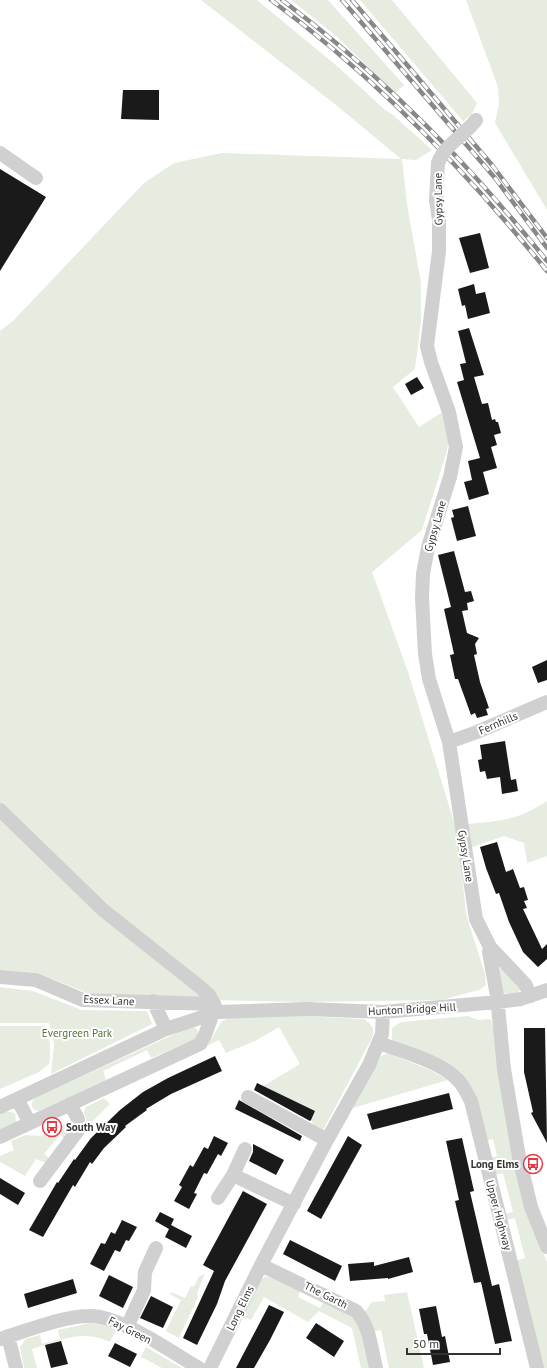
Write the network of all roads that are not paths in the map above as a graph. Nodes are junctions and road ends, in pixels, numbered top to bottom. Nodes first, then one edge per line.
1 (476, 120) dead end
2 (0, 153) edge
3 (36, 178) dead end
4 (547, 702) edge
5 (449, 742) junction
6 (0, 810) edge
7 (490, 947) junction
8 (0, 977) edge
9 (547, 990) edge
10 (531, 996) junction
11 (153, 1001) junction
12 (498, 1002) junction
13 (218, 1010) junction
14 (383, 1012) junction
15 (166, 1029) junction
16 (379, 1043) junction
17 (248, 1097) dead end
18 (18, 1098) junction
19 (70, 1104) junction
20 (0, 1107) edge
21 (30, 1123) junction
22 (0, 1137) edge
23 (327, 1140) junction
24 (245, 1148) dead end
25 (233, 1175) junction
26 (40, 1181) dead end
27 (218, 1198) dead end
28 (294, 1204) junction
29 (547, 1247) edge
30 (156, 1248) dead end
31 (262, 1264) junction
32 (127, 1327) junction
33 (4, 1337) edge
34 (534, 1367) edge
35 (16, 1368) edge
36 (199, 1368) edge
37 (210, 1368) edge
38 (376, 1368) edge

1 - 5 street, Gypsy Lane, bridge
2 - 3 street
4 - 5 street, Fernhills
5 - 7 street, Gypsy Lane
6 - 13 street
7 - 10 street, Gypsy Lane
7 - 12 street, Gypsy Lane
8 - 11 street, Essex Lane
9 - 10 street, Hunton Bridge Hill
10 - 12 street, Hunton Bridge Hill
11 - 13 street, Essex Lane
11 - 15 street
12 - 14 street, Hunton Bridge Hill
12 - 29 street
13 - 14 street, Hunton Bridge Hill
13 - 15 street
13 - 19 street
14 - 16 street, Long Elms
15 - 18 street
16 - 23 street, Long Elms
16 - 34 street, Upper Highway
17 - 23 street
18 - 20 street
18 - 21 street
19 - 21 street
19 - 26 street
21 - 22 street
23 - 28 street, Long Elms
24 - 25 street
25 - 27 street
25 - 28 street
28 - 31 street, Long Elms
30 - 32 street
31 - 37 street, Long Elms
31 - 38 street, The Garth
32 - 33 street, Fay Green
32 - 36 street, Fay Green
33 - 35 street, Fay Green

